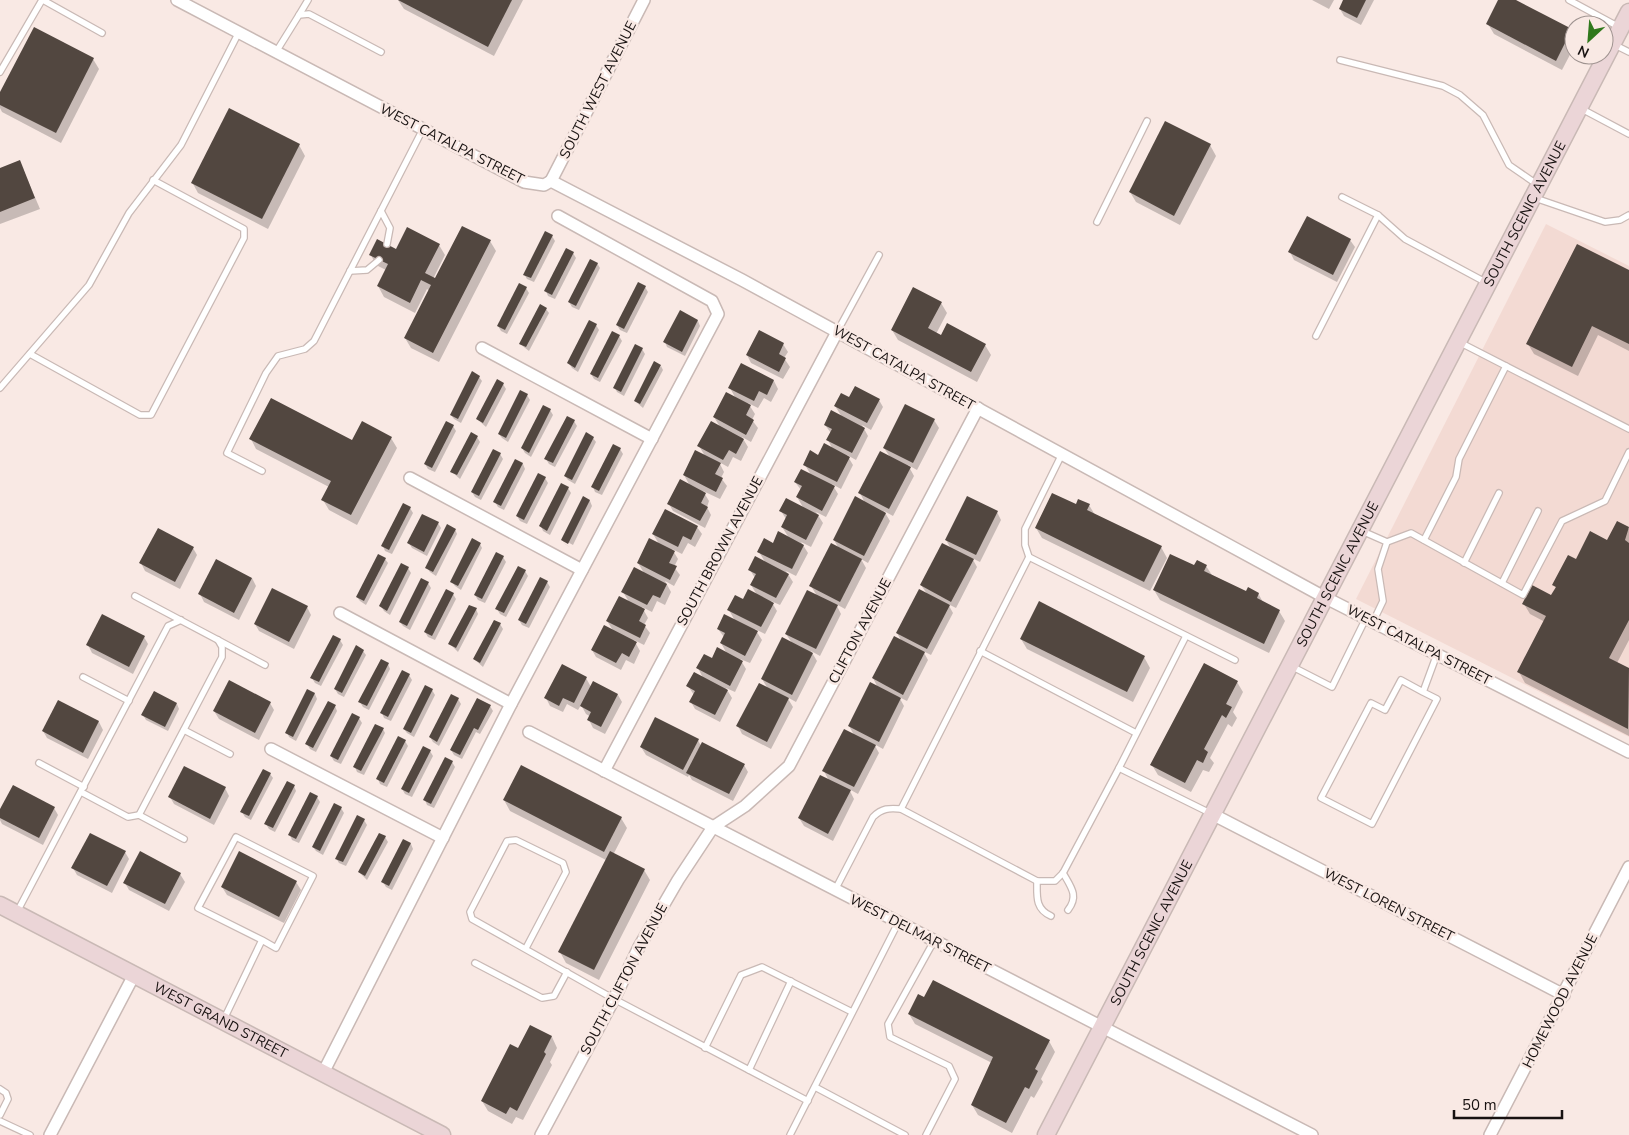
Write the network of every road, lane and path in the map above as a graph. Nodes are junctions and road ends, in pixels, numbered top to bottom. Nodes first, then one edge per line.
1 (42, 0) edge
2 (177, 0) edge
3 (308, 0) edge
4 (644, 0) edge
5 (1569, 0) edge
6 (1629, 12) edge
7 (299, 16) junction
8 (1621, 28) junction
9 (239, 32) junction
10 (102, 33) dead end
11 (1614, 42) edge
12 (1614, 44) edge
13 (276, 52) junction
14 (381, 52) dead end
15 (1629, 52) edge
16 (1340, 60) dead end
17 (1602, 65) edge
18 (0, 72) edge
19 (1580, 108) junction
20 (1148, 121) dead end
21 (423, 129) junction
22 (1629, 134) edge
23 (153, 180) junction
24 (552, 181) junction
25 (1536, 192) junction
26 (1342, 197) dead end
27 (381, 211) junction
28 (1378, 215) junction
29 (1629, 215) edge
30 (558, 216) dead end
31 (1097, 222) dead end
32 (387, 244) dead end
33 (879, 254) dead end
34 (379, 260) dead end
35 (350, 271) junction
36 (1489, 284) junction
37 (836, 332) junction
38 (1316, 336) dead end
39 (1459, 342) junction
40 (482, 348) dead end
41 (30, 354) junction
42 (1506, 366) junction
43 (0, 388) edge
44 (978, 408) junction
45 (1629, 429) edge
46 (652, 439) junction
47 (1629, 452) edge
48 (1062, 454) junction
49 (262, 471) dead end
50 (410, 478) dead end
51 (1499, 493) dead end
52 (1538, 511) dead end
53 (1361, 530) junction
54 (1424, 540) junction
55 (1387, 542) junction
56 (1029, 557) junction
57 (1464, 563) junction
58 (582, 570) junction
59 (1502, 583) junction
60 (135, 596) dead end
61 (1326, 598) junction
62 (340, 612) dead end
63 (181, 620) junction
64 (1370, 620) junction
65 (1186, 636) junction
66 (218, 640) junction
67 (980, 651) junction
68 (1437, 654) junction
69 (1235, 660) dead end
70 (265, 665) dead end
71 (1291, 666) junction
72 (83, 677) dead end
73 (1423, 692) junction
74 (129, 701) junction
75 (512, 704) junction
76 (184, 730) junction
77 (530, 732) dead end
78 (1136, 732) junction
79 (271, 749) dead end
80 (1629, 752) edge
81 (230, 754) dead end
82 (39, 763) dead end
83 (1119, 768) junction
84 (604, 770) junction
85 (82, 789) junction
86 (901, 809) junction
87 (1214, 815) junction
88 (139, 816) junction
89 (713, 827) junction
90 (442, 838) junction
91 (184, 839) dead end
92 (1629, 867) edge
93 (1064, 873) junction
94 (1037, 880) junction
95 (835, 890) junction
96 (0, 905) edge
97 (1068, 910) dead end
98 (16, 914) junction
99 (1051, 916) dead end
100 (898, 923) junction
101 (262, 940) junction
102 (934, 941) junction
103 (526, 948) junction
104 (475, 963) dead end
105 (567, 972) junction
106 (134, 975) junction
107 (791, 981) junction
108 (1564, 995) junction
109 (614, 999) junction
110 (852, 1012) junction
111 (223, 1021) junction
112 (1102, 1028) junction
113 (705, 1048) junction
114 (749, 1070) junction
115 (322, 1073) junction
116 (815, 1087) junction
117 (0, 1089) edge
118 (808, 1101) junction
119 (0, 1115) edge
120 (0, 1121) edge
121 (30, 1135) edge
122 (50, 1135) edge
123 (442, 1135) edge
124 (541, 1135) edge
125 (790, 1135) edge
126 (906, 1135) edge
127 (926, 1135) edge
128 (1046, 1135) edge
129 (1312, 1135) edge
130 (1490, 1135) edge

1 - 10 lane
1 - 18 lane
2 - 9 street, WEST CATALPA STREET
3 - 7 lane
4 - 24 street, SOUTH WEST AVENUE
5 - 8 lane
6 - 8 main road, SOUTH SCENIC AVENUE
7 - 13 lane
7 - 14 lane
8 - 11 main road, SOUTH SCENIC AVENUE
9 - 13 street, WEST CATALPA STREET
9 - 23 lane
12 - 15 lane
13 - 21 street, WEST CATALPA STREET
16 - 25 lane
17 - 19 main road, SOUTH SCENIC AVENUE
19 - 22 lane
19 - 25 main road, SOUTH SCENIC AVENUE
20 - 31 lane
21 - 24 street, WEST CATALPA STREET
21 - 27 lane
23 - 41 lane
23 - 41 lane
24 - 37 street, WEST CATALPA STREET
25 - 29 lane
25 - 36 main road, SOUTH SCENIC AVENUE
26 - 28 lane
27 - 32 lane
27 - 35 lane
28 - 36 lane
28 - 38 lane
30 - 46 street
33 - 37 lane
34 - 35 lane
35 - 49 lane
36 - 39 main road, SOUTH SCENIC AVENUE
37 - 44 street, WEST CATALPA STREET
37 - 84 street, SOUTH BROWN AVENUE
39 - 42 lane
39 - 53 main road, SOUTH SCENIC AVENUE
40 - 46 street
41 - 43 lane
42 - 45 lane
42 - 54 lane
44 - 48 street, WEST CATALPA STREET
44 - 89 street, CLIFTON AVENUE
46 - 58 street
47 - 59 lane
48 - 56 lane
48 - 61 street, WEST CATALPA STREET
50 - 58 street
51 - 57 lane
52 - 59 lane
53 - 55 lane
53 - 61 main road, SOUTH SCENIC AVENUE
54 - 55 lane
54 - 57 lane
55 - 64 lane
56 - 65 lane
56 - 67 lane
57 - 59 lane
58 - 75 street
60 - 63 lane
61 - 64 street, WEST CATALPA STREET
61 - 71 main road, SOUTH SCENIC AVENUE
62 - 75 street
63 - 66 lane
63 - 74 lane
64 - 68 street, WEST CATALPA STREET
64 - 71 lane
65 - 69 lane
65 - 78 lane
66 - 70 lane
66 - 76 lane
67 - 78 lane
67 - 86 lane
68 - 73 lane
68 - 80 street, WEST CATALPA STREET
71 - 87 main road, SOUTH SCENIC AVENUE
72 - 74 lane
73 - 73 lane
74 - 85 lane
75 - 90 street
76 - 81 lane
76 - 88 lane
77 - 84 street, WEST DELMAR STREET
78 - 83 lane
79 - 90 street
82 - 85 lane
83 - 87 lane
83 - 93 lane
84 - 89 street, WEST DELMAR STREET
85 - 88 lane
85 - 98 lane
86 - 94 lane
86 - 95 lane
87 - 108 street, WEST LOREN STREET
87 - 112 main road, SOUTH SCENIC AVENUE
88 - 91 lane
89 - 95 street, WEST DELMAR STREET
89 - 109 street, SOUTH CLIFTON AVENUE
90 - 115 street
92 - 108 street, HOMEWOOD AVENUE
93 - 94 lane
93 - 97 lane
94 - 99 lane
95 - 100 street, WEST DELMAR STREET
96 - 98 main road, WEST GRAND STREET
98 - 106 main road, WEST GRAND STREET
100 - 102 street, WEST DELMAR STREET
100 - 110 lane
101 - 101 lane
101 - 111 lane
102 - 112 street, WEST DELMAR STREET
102 - 127 lane
103 - 103 lane
103 - 105 lane
104 - 105 lane
105 - 109 lane
106 - 111 main road, WEST GRAND STREET
106 - 122 street
107 - 110 lane
107 - 113 lane
107 - 114 lane
108 - 130 street, HOMEWOOD AVENUE
109 - 113 lane
109 - 124 street, SOUTH CLIFTON AVENUE
110 - 116 lane
111 - 115 main road, WEST GRAND STREET
112 - 128 main road, SOUTH SCENIC AVENUE
112 - 129 street, WEST DELMAR STREET
113 - 114 lane
114 - 118 lane
115 - 123 main road, WEST GRAND STREET
116 - 118 lane
116 - 126 lane
117 - 119 lane
118 - 125 lane
120 - 121 lane

